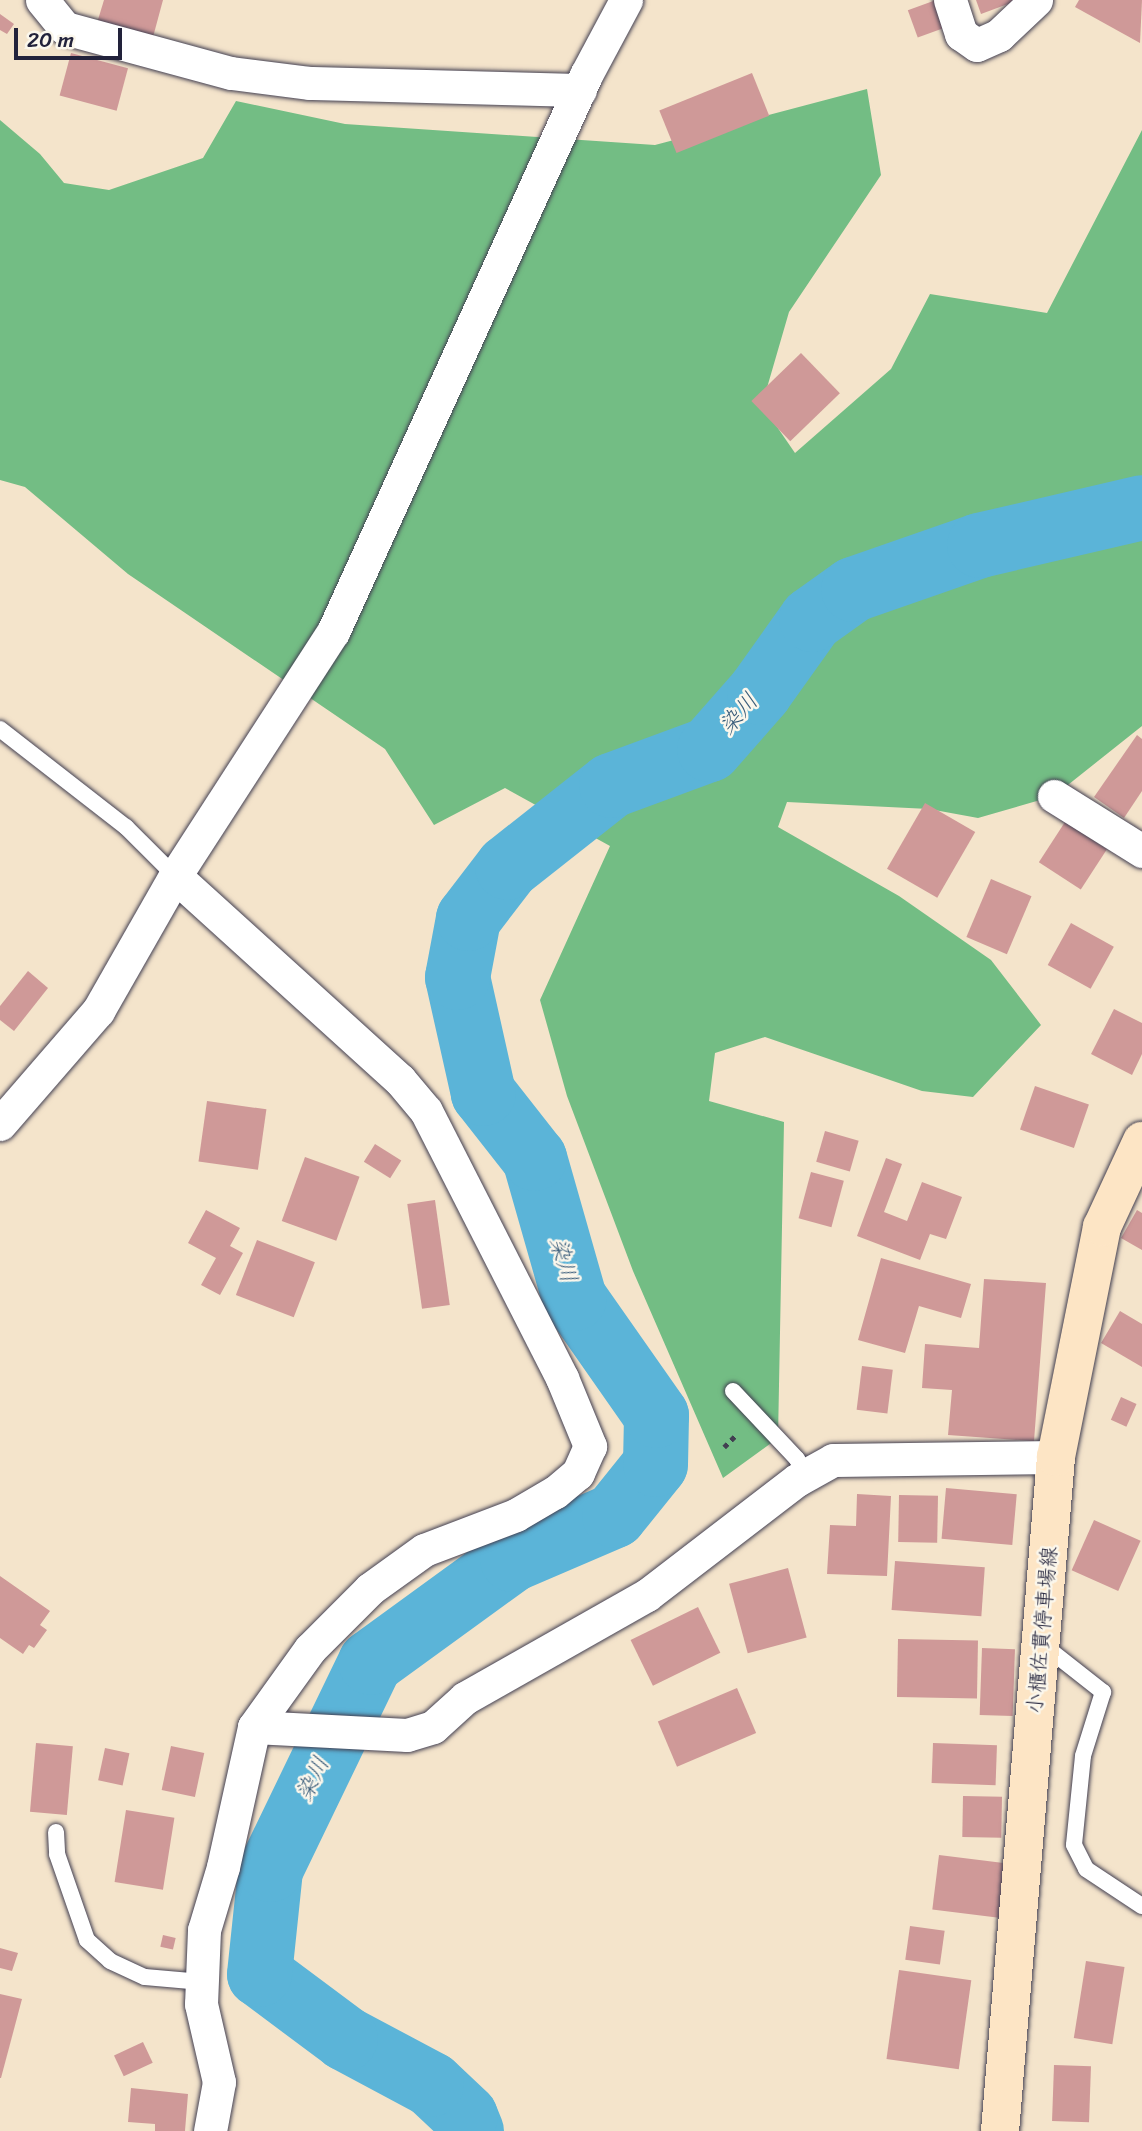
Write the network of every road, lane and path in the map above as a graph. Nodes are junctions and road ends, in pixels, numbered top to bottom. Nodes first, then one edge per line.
1 (42, 0) edge
2 (625, 0) edge
3 (950, 0) edge
4 (1035, 0) edge
5 (580, 90) junction
6 (0, 729) edge
7 (1054, 796) dead end
8 (1142, 851) edge
9 (174, 876) junction
10 (0, 1124) edge
11 (1142, 1141) edge
12 (733, 1391) dead end
13 (1056, 1457) junction
14 (805, 1475) junction
15 (1041, 1643) junction
16 (265, 1727) junction
17 (56, 1832) dead end
18 (1142, 1906) edge
19 (202, 1982) junction
20 (210, 2131) edge
21 (1000, 2131) edge

1 - 5 street
2 - 5 street
3 - 4 street
5 - 9 street
6 - 9 lane
7 - 8 street
9 - 10 street
9 - 16 street
11 - 13 main road, 小櫃佐貫停車場線
12 - 14 lane
13 - 14 street
13 - 15 main road, 小櫃佐貫停車場線
14 - 16 street
15 - 18 lane
15 - 21 main road, 小櫃佐貫停車場線
16 - 19 street
17 - 19 lane
19 - 20 street

